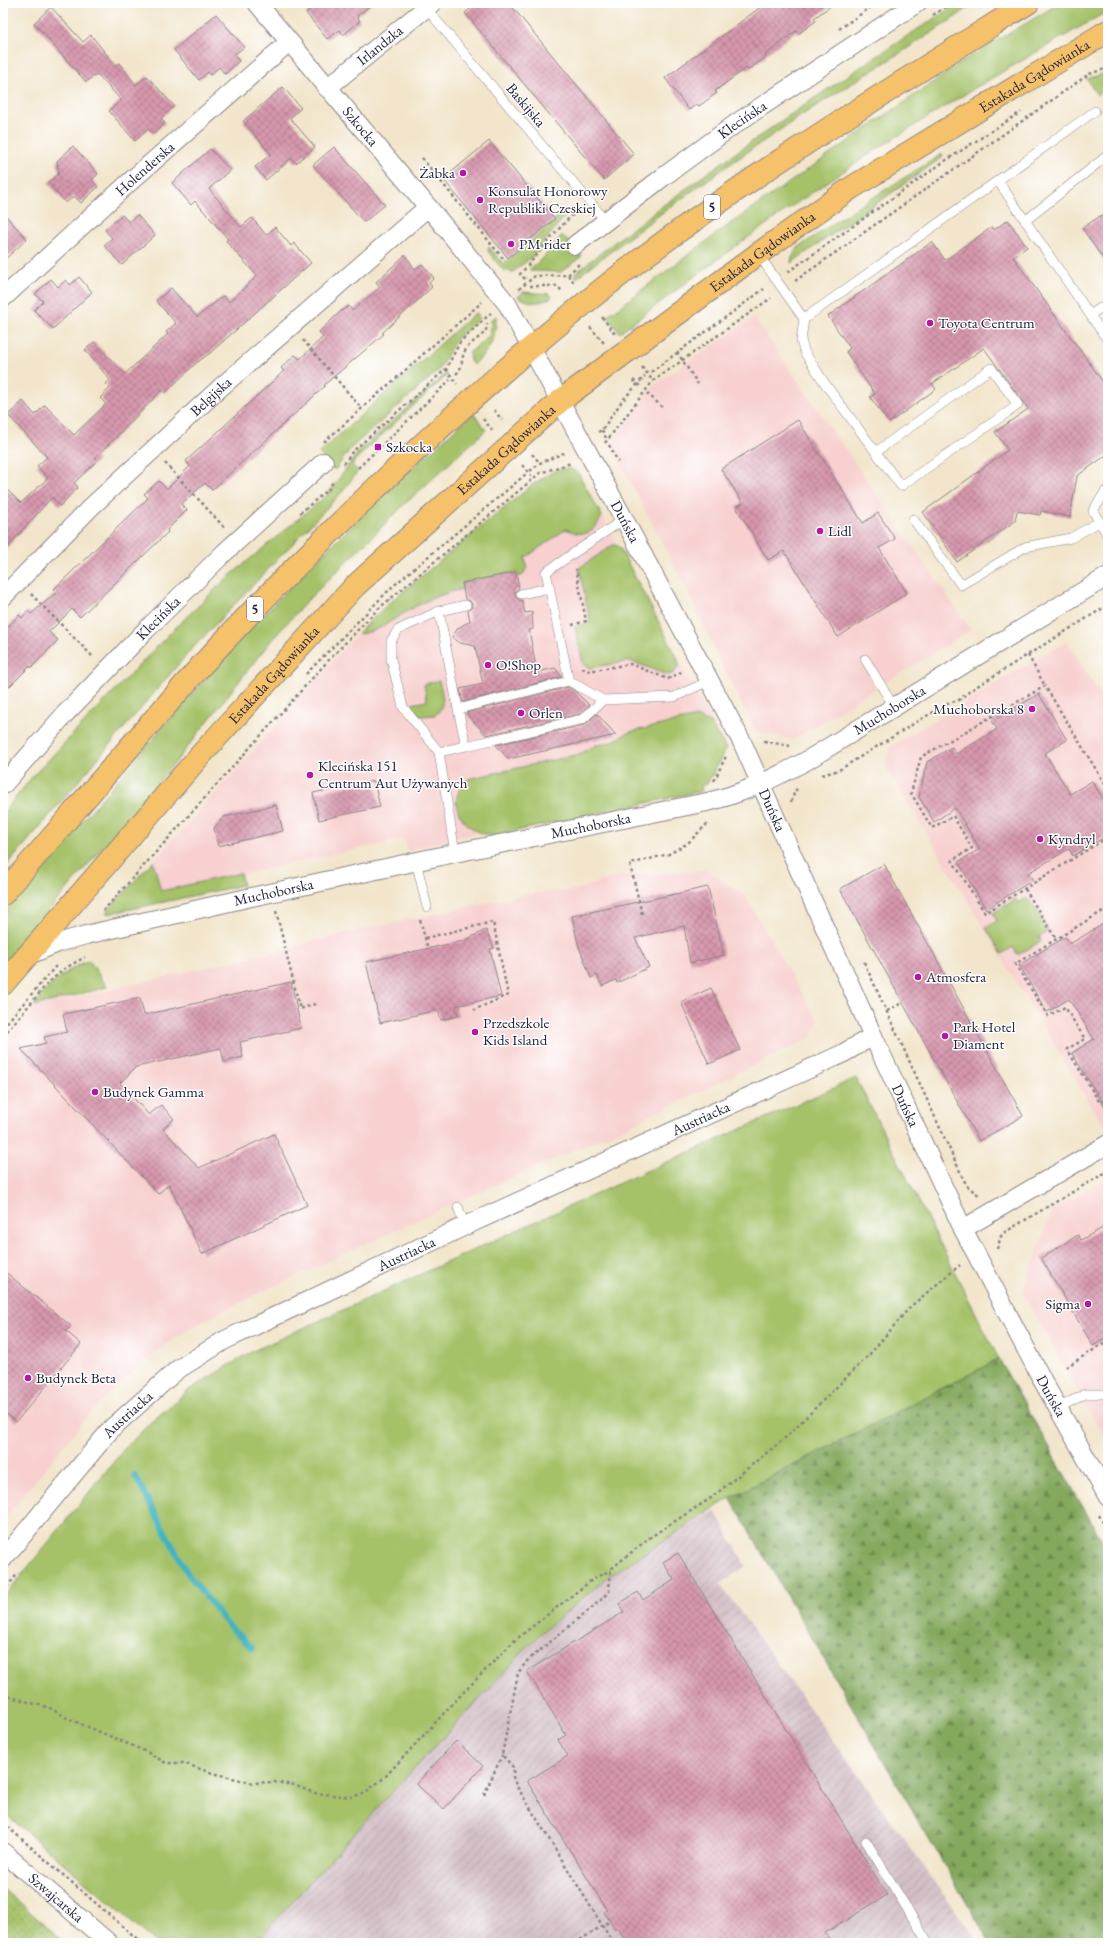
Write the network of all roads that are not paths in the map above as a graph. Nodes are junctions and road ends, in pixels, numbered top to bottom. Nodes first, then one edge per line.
1 (257, 3) edge
2 (917, 3) edge
3 (1028, 3) edge
4 (429, 6) edge
5 (1108, 31) edge
6 (289, 42) junction
7 (327, 88) junction
8 (1095, 110) dead end
9 (1108, 155) edge
10 (998, 181) junction
11 (428, 207) junction
12 (605, 220) junction
13 (1025, 221) junction
14 (575, 245) dead end
15 (758, 254) junction
16 (3, 298) edge
17 (1108, 303) edge
18 (1090, 315) junction
19 (804, 319) junction
20 (1108, 341) edge
21 (530, 348) junction
22 (560, 401) junction
23 (876, 452) junction
24 (324, 462) dead end
25 (1108, 490) edge
26 (624, 519) junction
27 (913, 519) dead end
28 (1099, 522) junction
29 (1108, 536) edge
30 (1108, 576) edge
31 (549, 588) junction
32 (521, 594) dead end
33 (3, 598) edge
34 (466, 605) dead end
35 (439, 611) junction
36 (866, 659) dead end
37 (709, 681) junction
38 (569, 682) junction
39 (603, 700) junction
40 (894, 707) junction
41 (458, 709) junction
42 (466, 746) junction
43 (439, 752) junction
44 (762, 784) junction
45 (3, 786) edge
46 (455, 852) junction
47 (416, 861) junction
48 (3, 894) edge
49 (428, 907) road end
50 (26, 956) junction
51 (3, 984) edge
52 (873, 1036) junction
53 (1108, 1144) edge
54 (458, 1206) dead end
55 (466, 1226) junction
56 (964, 1229) junction
57 (1108, 1397) edge
58 (1058, 1408) junction
59 (1108, 1497) edge
60 (3, 1559) edge
61 (866, 1841) dead end
62 (3, 1852) edge
63 (109, 1943) edge
64 (928, 1943) edge

1 - 6 street, Szkocka
2 - 12 street, Klecińska
3 - 21 main road, 5
4 - 7 street, Irlandzka
4 - 12 lane, Baskijska
5 - 15 main road, Estakada Gądowianka
6 - 7 street, Szkocka
6 - 16 street, Holenderska
7 - 11 street, Szkocka
8 - 10 lane
9 - 13 lane
10 - 13 lane
10 - 19 lane
11 - 21 street, Szkocka
11 - 33 street, Belgijska
12 - 14 street, Klecińska
13 - 18 lane
15 - 19 lane
15 - 22 main road, Estakada Gądowianka
17 - 18 lane
18 - 20 lane
19 - 23 lane
21 - 22 street, Duńska
21 - 48 main road, 5
22 - 26 street, Duńska
22 - 50 main road, Estakada Gądowianka
23 - 23 lane
24 - 45 street, Klecińska
25 - 28 lane
26 - 31 lane
26 - 37 street, Duńska
27 - 28 lane
28 - 29 lane
30 - 40 street, Muchoborska
31 - 32 lane
31 - 38 lane
34 - 35 lane
35 - 41 lane
35 - 43 lane
36 - 40 lane
37 - 39 lane
37 - 44 street, Duńska
38 - 39 lane
38 - 41 lane
39 - 42 lane
40 - 44 street, Muchoborska
41 - 42 lane
42 - 43 lane
43 - 46 lane
44 - 46 street, Muchoborska
44 - 52 street, Duńska
46 - 47 street, Muchoborska
47 - 49 lane
47 - 50 street, Muchoborska
50 - 51 main road, Estakada Gądowianka
52 - 55 street, Austriacka
52 - 56 street, Duńska
53 - 56 street
54 - 55 lane
55 - 60 street, Austriacka
56 - 58 street, Duńska
57 - 58 lane
58 - 59 street, Duńska
61 - 64 lane
62 - 63 street, Szwajcarska

